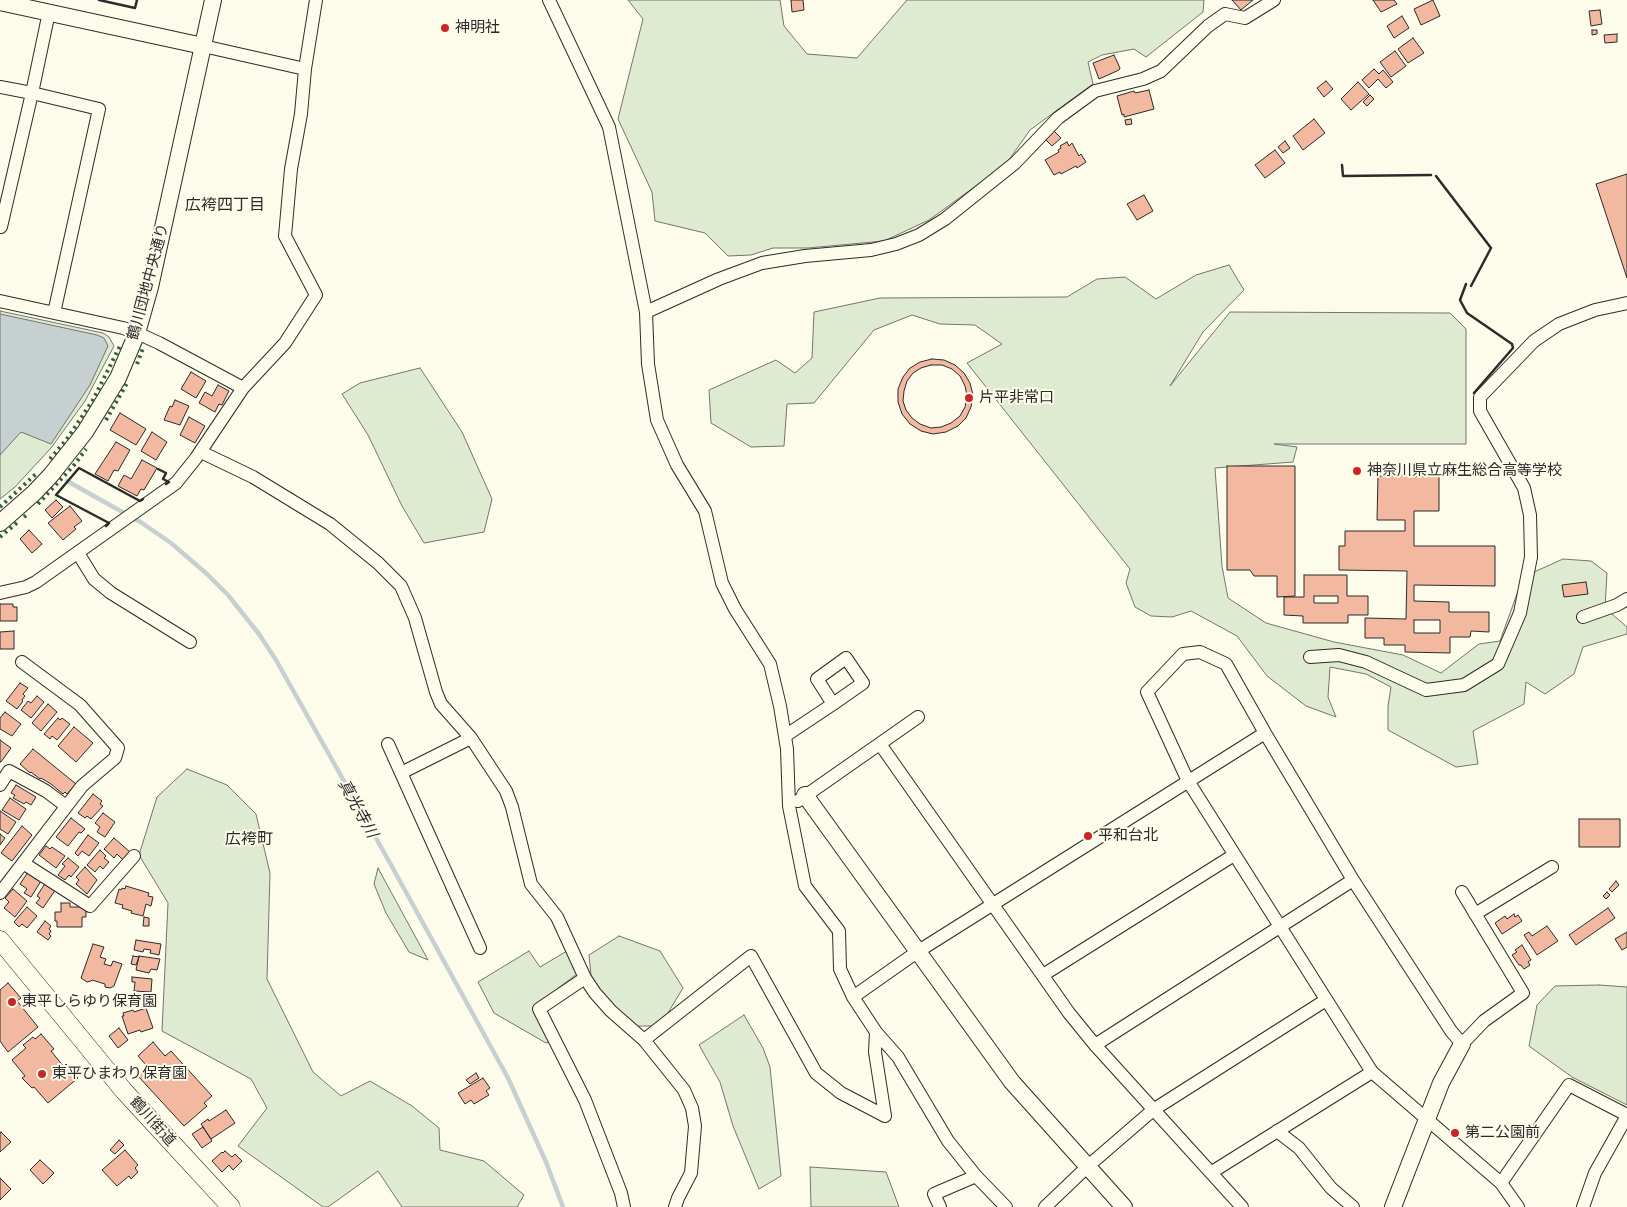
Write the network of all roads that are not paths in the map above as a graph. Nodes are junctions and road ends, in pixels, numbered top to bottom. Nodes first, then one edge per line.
1 (214, 0) edge
2 (316, 0) edge
3 (549, 0) edge
4 (1274, 0) edge
5 (0, 2) edge
6 (49, 12) junction
7 (204, 46) junction
8 (305, 69) junction
9 (0, 87) edge
10 (32, 94) junction
11 (0, 228) edge
12 (0, 301) edge
13 (1627, 303) edge
14 (646, 312) junction
15 (54, 313) junction
16 (137, 333) junction
17 (243, 388) junction
18 (201, 452) junction
19 (0, 523) edge
20 (78, 553) junction
21 (0, 593) edge
22 (1627, 599) edge
23 (1583, 617) dead end
24 (190, 642) dead end
25 (1310, 657) dead end
26 (22, 662) dead end
27 (833, 704) dead end
28 (918, 717) dead end
29 (1264, 733) junction
30 (785, 736) junction
31 (471, 738) junction
32 (388, 744) dead end
33 (880, 744) junction
34 (401, 773) junction
35 (1188, 781) junction
36 (0, 785) edge
37 (805, 795) junction
38 (66, 806) junction
39 (789, 806) junction
40 (1234, 855) junction
41 (134, 856) dead end
42 (23, 863) junction
43 (1552, 867) dead end
44 (1352, 880) junction
45 (1462, 892) dead end
46 (0, 893) edge
47 (993, 904) junction
48 (1476, 914) junction
49 (1280, 927) junction
50 (0, 940) edge
51 (480, 948) dead end
52 (917, 952) junction
53 (1043, 975) junction
54 (585, 978) junction
55 (853, 996) junction
56 (1326, 1000) junction
57 (876, 1032) junction
58 (644, 1040) junction
59 (1462, 1044) junction
60 (1095, 1045) junction
61 (1372, 1072) junction
62 (1153, 1110) junction
63 (1627, 1116) edge
64 (1426, 1119) junction
65 (1277, 1131) junction
66 (1087, 1167) junction
67 (1212, 1172) junction
68 (976, 1176) junction
69 (1501, 1183) junction
70 (231, 1207) edge
71 (624, 1207) edge
72 (675, 1207) edge
73 (940, 1207) edge
74 (1006, 1207) edge
75 (1045, 1207) edge
76 (1124, 1207) edge
77 (1242, 1207) edge
78 (1353, 1207) edge
79 (1393, 1207) edge
80 (1518, 1207) edge
81 (1583, 1207) edge

1 - 7 street, 鶴川団地中央通り
2 - 8 street
3 - 14 street
4 - 14 street
5 - 6 street
6 - 7 street
6 - 10 street
7 - 8 street
7 - 16 street, 鶴川団地中央通り
8 - 17 street
9 - 10 street
10 - 11 street
10 - 15 street
12 - 15 street
13 - 25 street
14 - 30 street
15 - 16 street
16 - 17 street
16 - 19 street, 鶴川団地中央通り
17 - 18 street
18 - 20 street
18 - 31 street
20 - 21 street
20 - 24 street
22 - 23 street
26 - 38 street
27 - 30 street
28 - 33 street
29 - 35 street
29 - 35 street
29 - 44 street
30 - 39 street
31 - 34 street
31 - 54 street
32 - 34 street
33 - 37 street
33 - 47 street
34 - 51 street
35 - 40 street
35 - 47 street
36 - 38 street
37 - 39 street
37 - 52 street
38 - 42 street
39 - 55 street
40 - 49 street
40 - 53 street
41 - 42 street
42 - 46 street
43 - 48 street
44 - 49 street
44 - 59 street
45 - 48 street
47 - 52 street
47 - 53 street
48 - 59 street
49 - 56 street
49 - 60 street
50 - 70 main road, 鶴川街道
52 - 55 street
52 - 66 street
53 - 60 street
54 - 58 street
54 - 71 street
55 - 57 street
56 - 61 street
56 - 62 street
57 - 58 street
57 - 68 street
58 - 72 street
59 - 64 street
60 - 62 street
61 - 64 street
61 - 65 street
62 - 66 street
62 - 67 street
63 - 69 street
63 - 81 street
64 - 69 street
64 - 79 street
65 - 67 street
65 - 78 street
66 - 75 street
66 - 76 street
67 - 77 street
68 - 73 street
68 - 74 street
69 - 80 street

